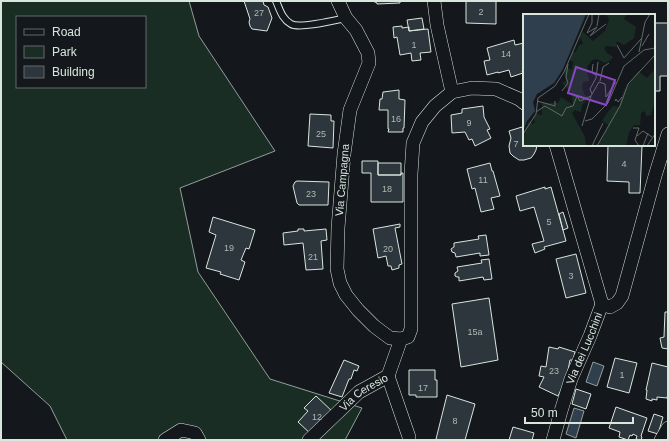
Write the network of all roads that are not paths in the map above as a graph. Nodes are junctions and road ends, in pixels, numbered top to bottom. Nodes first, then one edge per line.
1 (276, 1) edge
2 (338, 1) edge
3 (434, 1) edge
4 (346, 18) junction
5 (452, 92) junction
6 (523, 102) edge
7 (668, 134) edge
8 (556, 146) edge
9 (602, 304) junction
10 (401, 339) junction
11 (388, 376) junction
12 (668, 428) edge
13 (165, 440) edge
14 (199, 440) edge
15 (309, 440) edge
16 (409, 440) edge
17 (553, 440) edge
18 (660, 440) edge

1 - 4 lane
2 - 4 street, Via Campagna
3 - 5 street
4 - 10 street, Via Campagna
5 - 6 street
5 - 10 street
7 - 9 street
8 - 9 street
9 - 17 street, Via dei Lucchini
10 - 11 street
11 - 15 street, Via Ceresio
11 - 16 street, Via Ceresio
12 - 18 street
13 - 14 street

